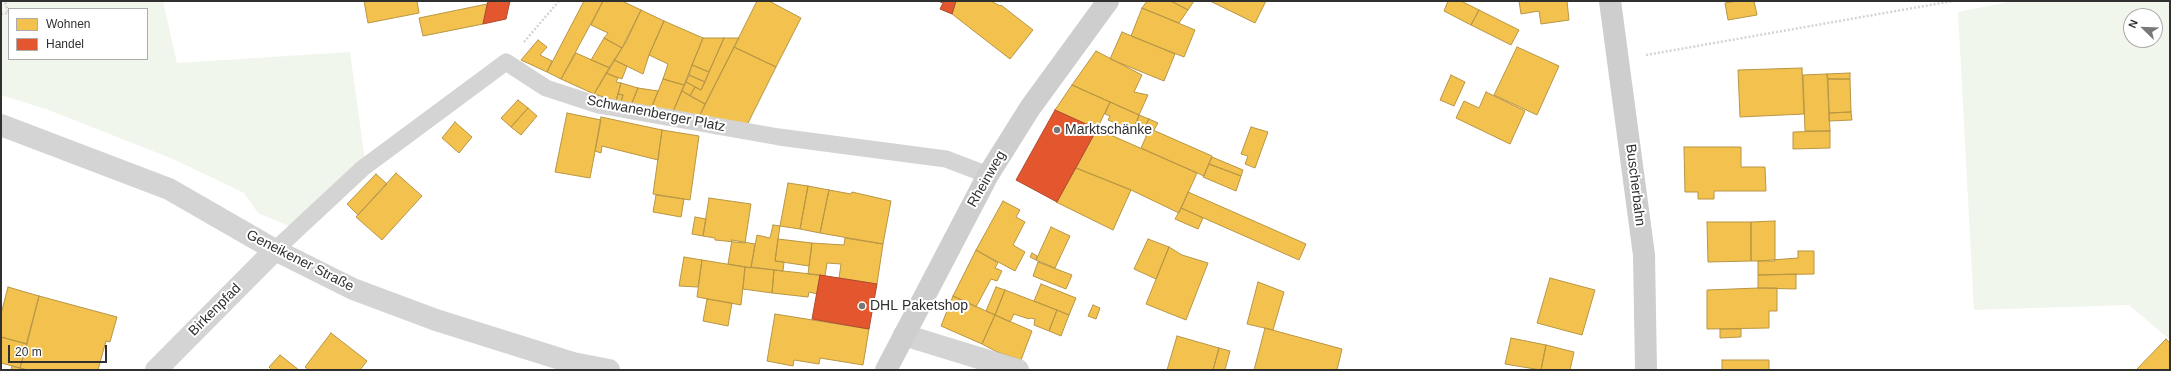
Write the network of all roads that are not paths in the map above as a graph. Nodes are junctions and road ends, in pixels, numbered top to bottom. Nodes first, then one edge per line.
1 (1108, 1) edge
2 (1610, 1) edge
3 (1, 126) edge
4 (988, 175) junction
5 (275, 250) junction
6 (904, 335) junction
7 (156, 370) edge
8 (609, 370) edge
9 (886, 370) edge
10 (1018, 370) edge
11 (1646, 370) edge

1 - 4 main road, Rheinweg
2 - 11 main road, Buscherbahn
3 - 5 street, Geneikener Straße
4 - 5 lane, Schwanenberger Platz
4 - 6 main road, Rheinweg
5 - 7 street, Birkenpfad
5 - 8 street, Geneikener Straße
6 - 9 main road, Rheinweg
6 - 10 street

